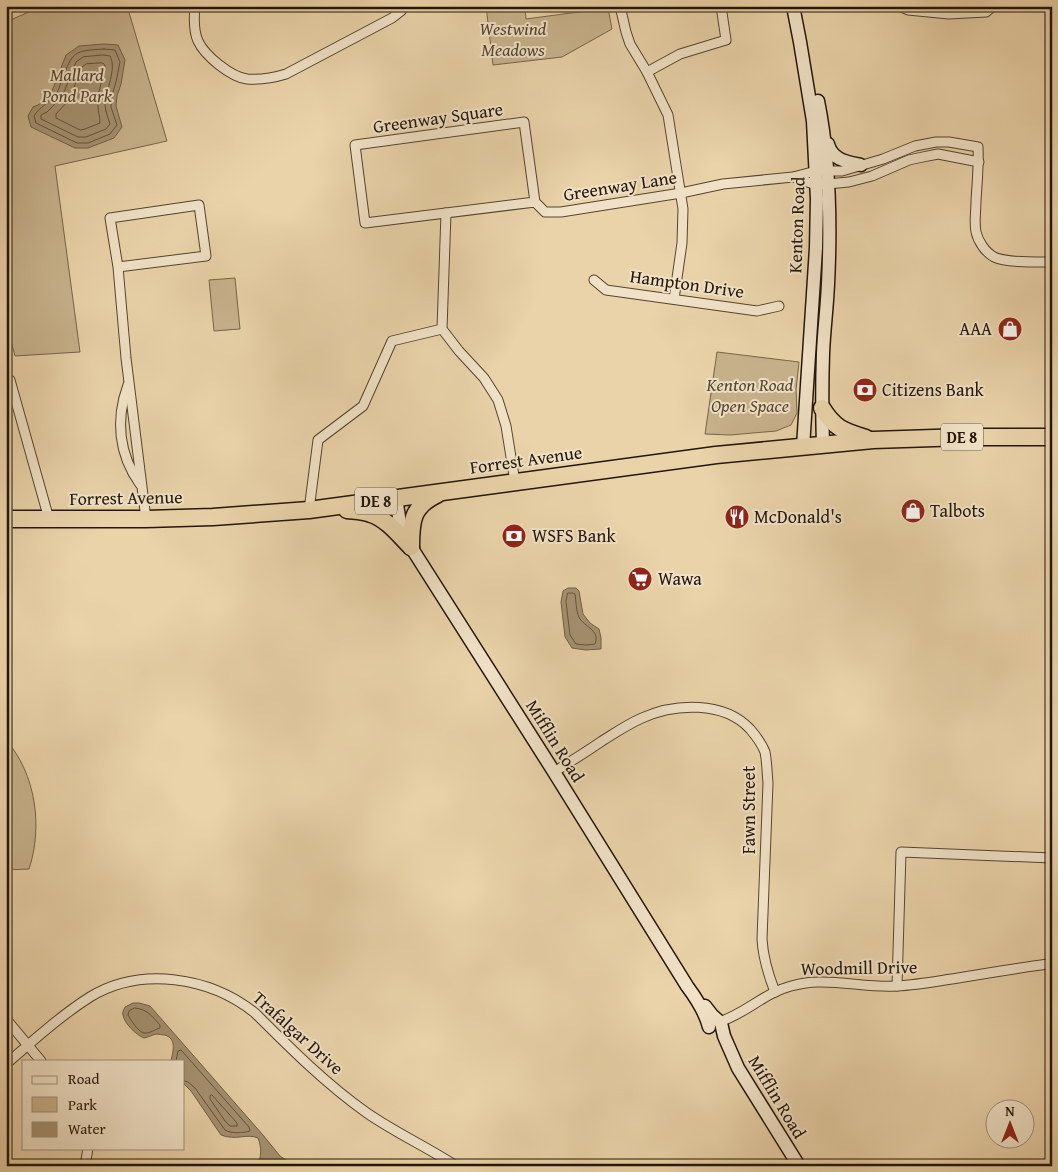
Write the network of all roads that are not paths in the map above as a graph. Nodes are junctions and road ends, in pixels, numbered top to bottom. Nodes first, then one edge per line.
1 (195, 6) edge
2 (404, 6) edge
3 (620, 6) edge
4 (721, 6) edge
5 (793, 6) edge
6 (799, 6) edge
7 (899, 6) edge
8 (993, 6) edge
9 (646, 72) junction
10 (824, 128) junction
11 (979, 162) junction
12 (861, 165) junction
13 (793, 177) junction
14 (822, 178) junction
15 (681, 193) junction
16 (535, 202) junction
17 (446, 213) junction
18 (1052, 262) edge
19 (118, 267) junction
20 (594, 280) dead end
21 (674, 299) junction
22 (779, 306) dead end
23 (442, 329) junction
24 (10, 380) dead end
25 (129, 383) junction
26 (822, 408) junction
27 (1052, 437) edge
28 (873, 440) junction
29 (823, 445) junction
30 (803, 447) junction
31 (515, 482) junction
32 (142, 487) junction
33 (442, 491) junction
34 (396, 498) junction
35 (328, 507) junction
36 (309, 510) junction
37 (6, 519) edge
38 (50, 519) junction
39 (146, 519) junction
40 (410, 547) junction
41 (554, 772) junction
42 (1052, 858) edge
43 (1052, 962) edge
44 (897, 986) junction
45 (775, 992) junction
46 (6, 1019) edge
47 (717, 1026) junction
48 (28, 1046) junction
49 (40, 1060) edge
50 (6, 1064) edge
51 (88, 1150) edge
52 (84, 1166) edge
53 (456, 1166) edge
54 (799, 1166) edge

1 - 2 street
3 - 9 street
4 - 9 street
5 - 14 main road, Kenton Road
6 - 10 main road, Kenton Road
7 - 8 street
9 - 15 street
10 - 12 main road
10 - 14 main road, Kenton Road
11 - 12 street
11 - 14 street
11 - 18 street
12 - 14 street
13 - 14 street, Greenway Lane
13 - 14 street, Greenway Lane
13 - 15 street, Greenway Lane
14 - 26 main road, Kenton Road
14 - 30 main road, Kenton Road
15 - 16 street, Greenway Lane
15 - 21 street
16 - 17 street
16 - 17 street, Greenway Square
17 - 23 street
19 - 19 street
19 - 25 street
20 - 21 street, Hampton Drive
21 - 22 street, Hampton Drive
23 - 31 street
23 - 36 street
24 - 38 street
25 - 32 street
25 - 32 street
26 - 28 highway
26 - 29 main road, Kenton Road
27 - 28 highway, Forrest Avenue / DE 8
28 - 29 highway, Forrest Avenue / DE 8
29 - 30 highway, Forrest Avenue / DE 8
30 - 31 highway, Forrest Avenue / DE 8
31 - 33 highway, Forrest Avenue / DE 8
32 - 39 street
33 - 34 highway, Forrest Avenue / DE 8
33 - 40 highway
34 - 35 highway, Forrest Avenue / DE 8
34 - 40 main road, Mifflin Road
35 - 36 highway, Forrest Avenue / DE 8
35 - 40 highway
36 - 39 highway, Forrest Avenue / DE 8
37 - 38 highway, Forrest Avenue / DE 8
38 - 39 highway, Forrest Avenue / DE 8
40 - 41 main road, Mifflin Road
41 - 45 street, Fawn Street
41 - 47 main road, Mifflin Road
42 - 44 street
43 - 44 street, Woodmill Drive
44 - 45 street, Woodmill Drive
45 - 47 street, Woodmill Drive
46 - 48 street
47 - 54 main road, Mifflin Road
48 - 49 street
48 - 50 street, Trafalgar Drive
48 - 53 street, Trafalgar Drive
51 - 52 street

